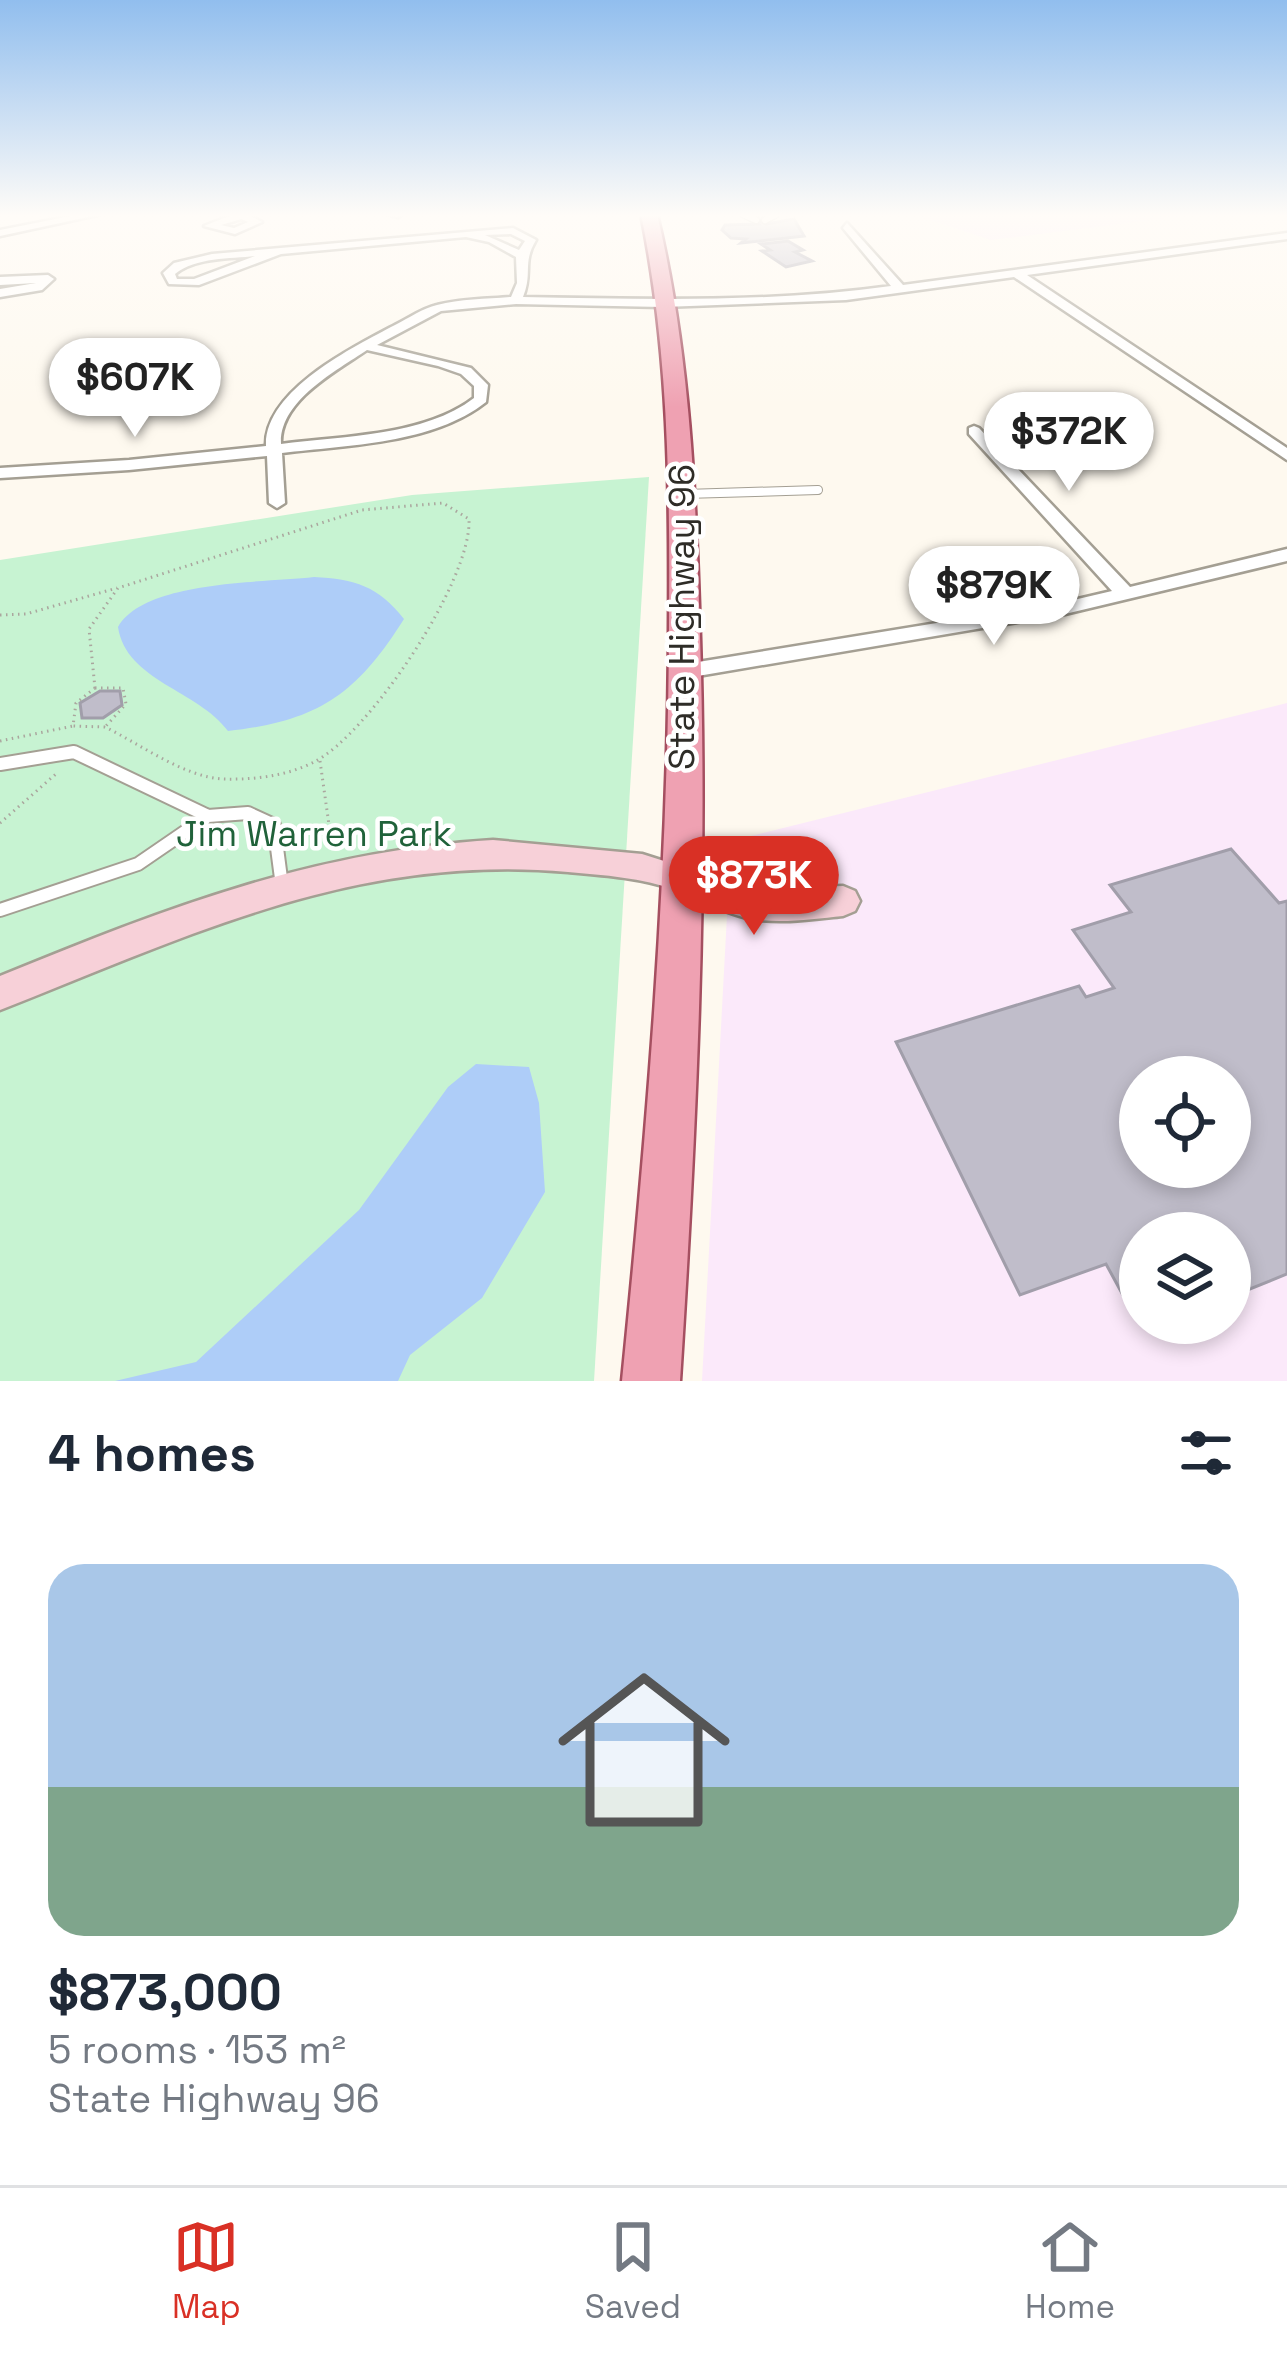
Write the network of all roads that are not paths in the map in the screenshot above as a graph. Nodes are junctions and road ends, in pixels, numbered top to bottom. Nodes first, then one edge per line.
1 (171, 278) edge
2 (207, 278) edge
3 (523, 278) edge
4 (659, 278) edge
5 (890, 278) edge
6 (992, 278) edge
7 (1024, 278) edge
8 (0, 280) edge
9 (900, 290) junction
10 (0, 293) edge
11 (516, 300) junction
12 (663, 303) junction
13 (365, 346) junction
14 (974, 431) dead end
15 (276, 452) junction
16 (1287, 455) edge
17 (0, 473) edge
18 (818, 490) dead end
19 (682, 495) junction
20 (277, 502) dead end
21 (1287, 555) edge
22 (1125, 593) junction
23 (686, 671) junction
24 (0, 764) edge
25 (208, 816) junction
26 (680, 877) junction
27 (282, 886) junction
28 (843, 901) dead end
29 (0, 910) edge
30 (0, 993) edge
31 (651, 1381) edge

1 - 2 street
3 - 11 street
4 - 12 main road, State Highway 96
5 - 9 street
6 - 9 street
7 - 16 street
8 - 10 street
9 - 12 street
11 - 12 street
11 - 13 street
12 - 19 main road, State Highway 96
13 - 15 street
13 - 15 street
14 - 22 street
15 - 17 street
15 - 20 street
18 - 19 lane
19 - 23 main road, State Highway 96
21 - 22 street
22 - 23 street
23 - 26 main road, State Highway 96
24 - 25 lane
25 - 27 lane
25 - 29 lane
26 - 27 street
26 - 28 street
26 - 31 main road, State Highway 96
27 - 30 street

